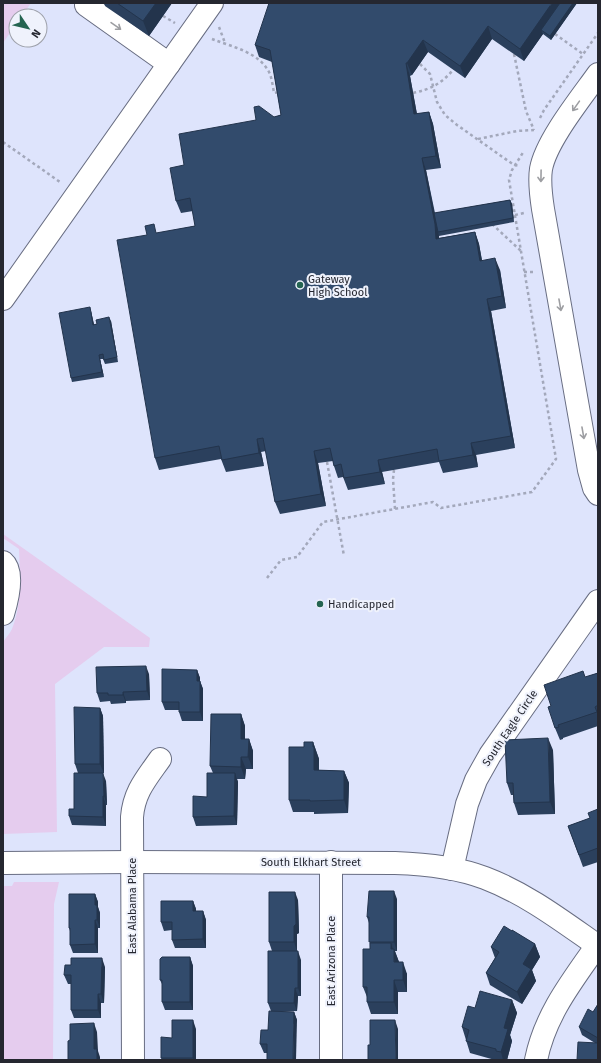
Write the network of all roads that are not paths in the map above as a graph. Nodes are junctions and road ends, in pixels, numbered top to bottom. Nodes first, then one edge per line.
1 (88, 3) edge
2 (212, 3) edge
3 (169, 64) junction
4 (598, 74) edge
5 (3, 299) edge
6 (598, 494) edge
7 (3, 562) edge
8 (598, 601) edge
9 (3, 614) edge
10 (160, 759) dead end
11 (132, 862) junction
12 (331, 862) junction
13 (3, 863) edge
14 (452, 869) junction
15 (598, 945) edge
16 (133, 1060) edge
17 (331, 1060) edge
18 (536, 1060) edge

1 -> 3 street
2 - 3 street
3 - 5 street
4 -> 6 street
7 - 9 street
8 - 14 street, South Eagle Circle
10 - 11 street, East Alabama Place
11 - 12 street, South Elkhart Street
11 - 13 street, South Elkhart Street
11 - 16 street, East Alabama Place
12 - 14 street, South Elkhart Street
12 - 17 street, East Arizona Place
14 - 15 street, South Elkhart Street
15 - 18 street

